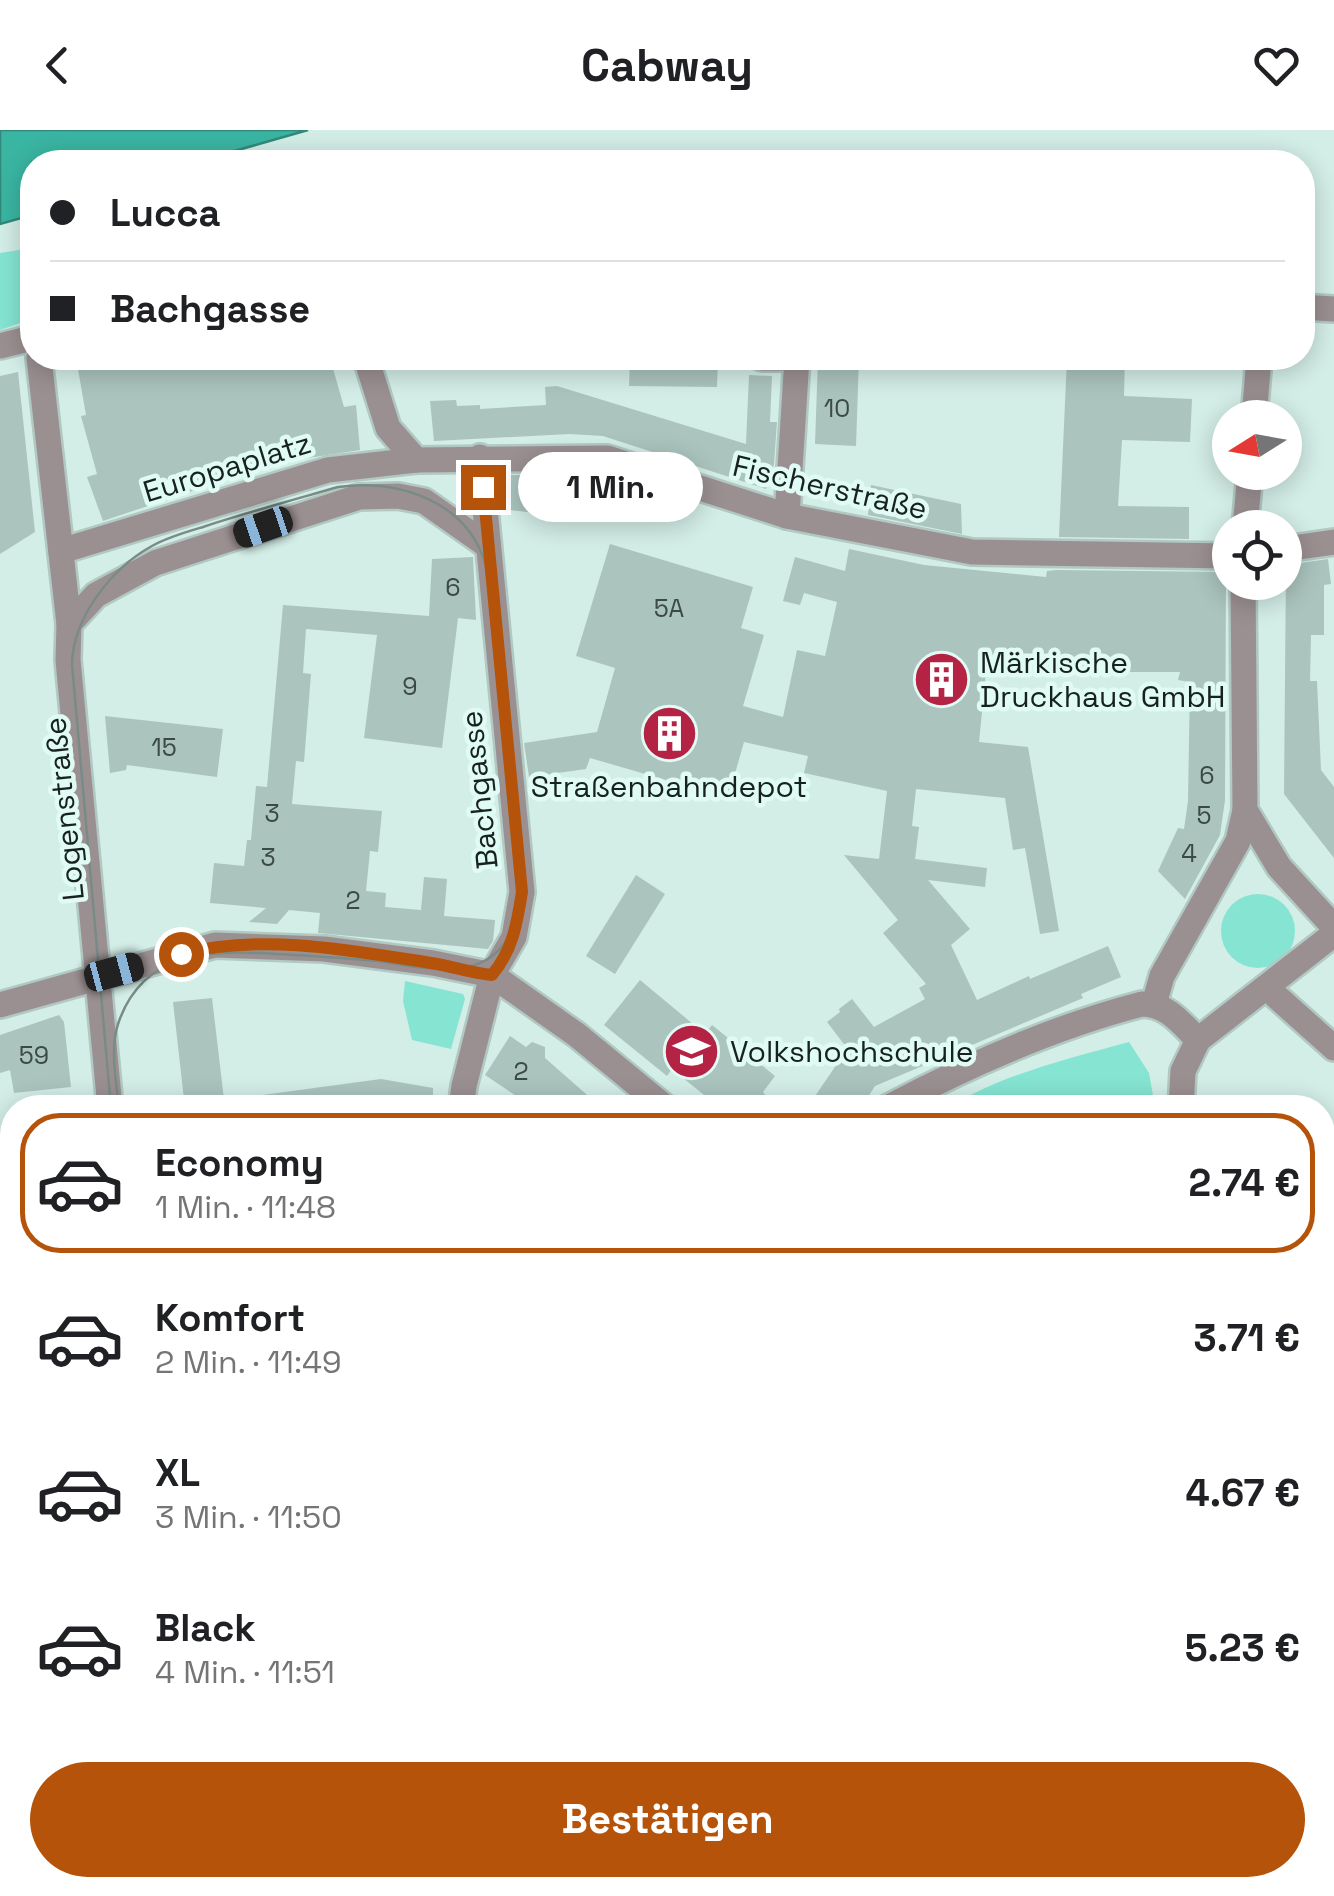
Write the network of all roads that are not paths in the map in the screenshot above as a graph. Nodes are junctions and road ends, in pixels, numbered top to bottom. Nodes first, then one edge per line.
1 (40, 370) edge
2 (370, 370) edge
3 (795, 370) edge
4 (1258, 370) edge
5 (1256, 400) edge
6 (480, 457) junction
7 (416, 460) junction
8 (786, 516) junction
9 (1334, 542) edge
10 (488, 546) junction
11 (1302, 547) edge
12 (60, 551) junction
13 (1212, 556) edge
14 (1243, 600) edge
15 (69, 624) junction
16 (1245, 810) junction
17 (1334, 931) edge
18 (105, 975) junction
19 (492, 975) junction
20 (1267, 988) junction
21 (1154, 1004) junction
22 (0, 1005) edge
23 (1198, 1040) junction
24 (1334, 1048) edge
25 (110, 1095) edge
26 (125, 1095) edge
27 (463, 1095) edge
28 (650, 1095) edge
29 (911, 1095) edge
30 (1182, 1095) edge

1 - 12 street, Logenstraße
2 - 7 street
3 - 8 street
4 - 5 street
6 - 7 street, Fischerstraße
6 - 8 street, Fischerstraße
6 - 10 street, Bachgasse
7 - 12 street, Europaplatz
8 - 13 street, Fischerstraße
9 - 11 street
10 - 15 street
10 - 19 street, Bachgasse
12 - 15 street, Logenstraße
14 - 16 street
15 - 18 street, Logenstraße
16 - 17 street
16 - 21 street
17 - 20 street
18 - 19 street
18 - 22 street
18 - 25 street, Logenstraße
18 - 26 street, Logenstraße
19 - 27 street, Bachgasse
19 - 28 street
20 - 23 street
20 - 24 street
21 - 23 street
21 - 29 street
23 - 30 street

